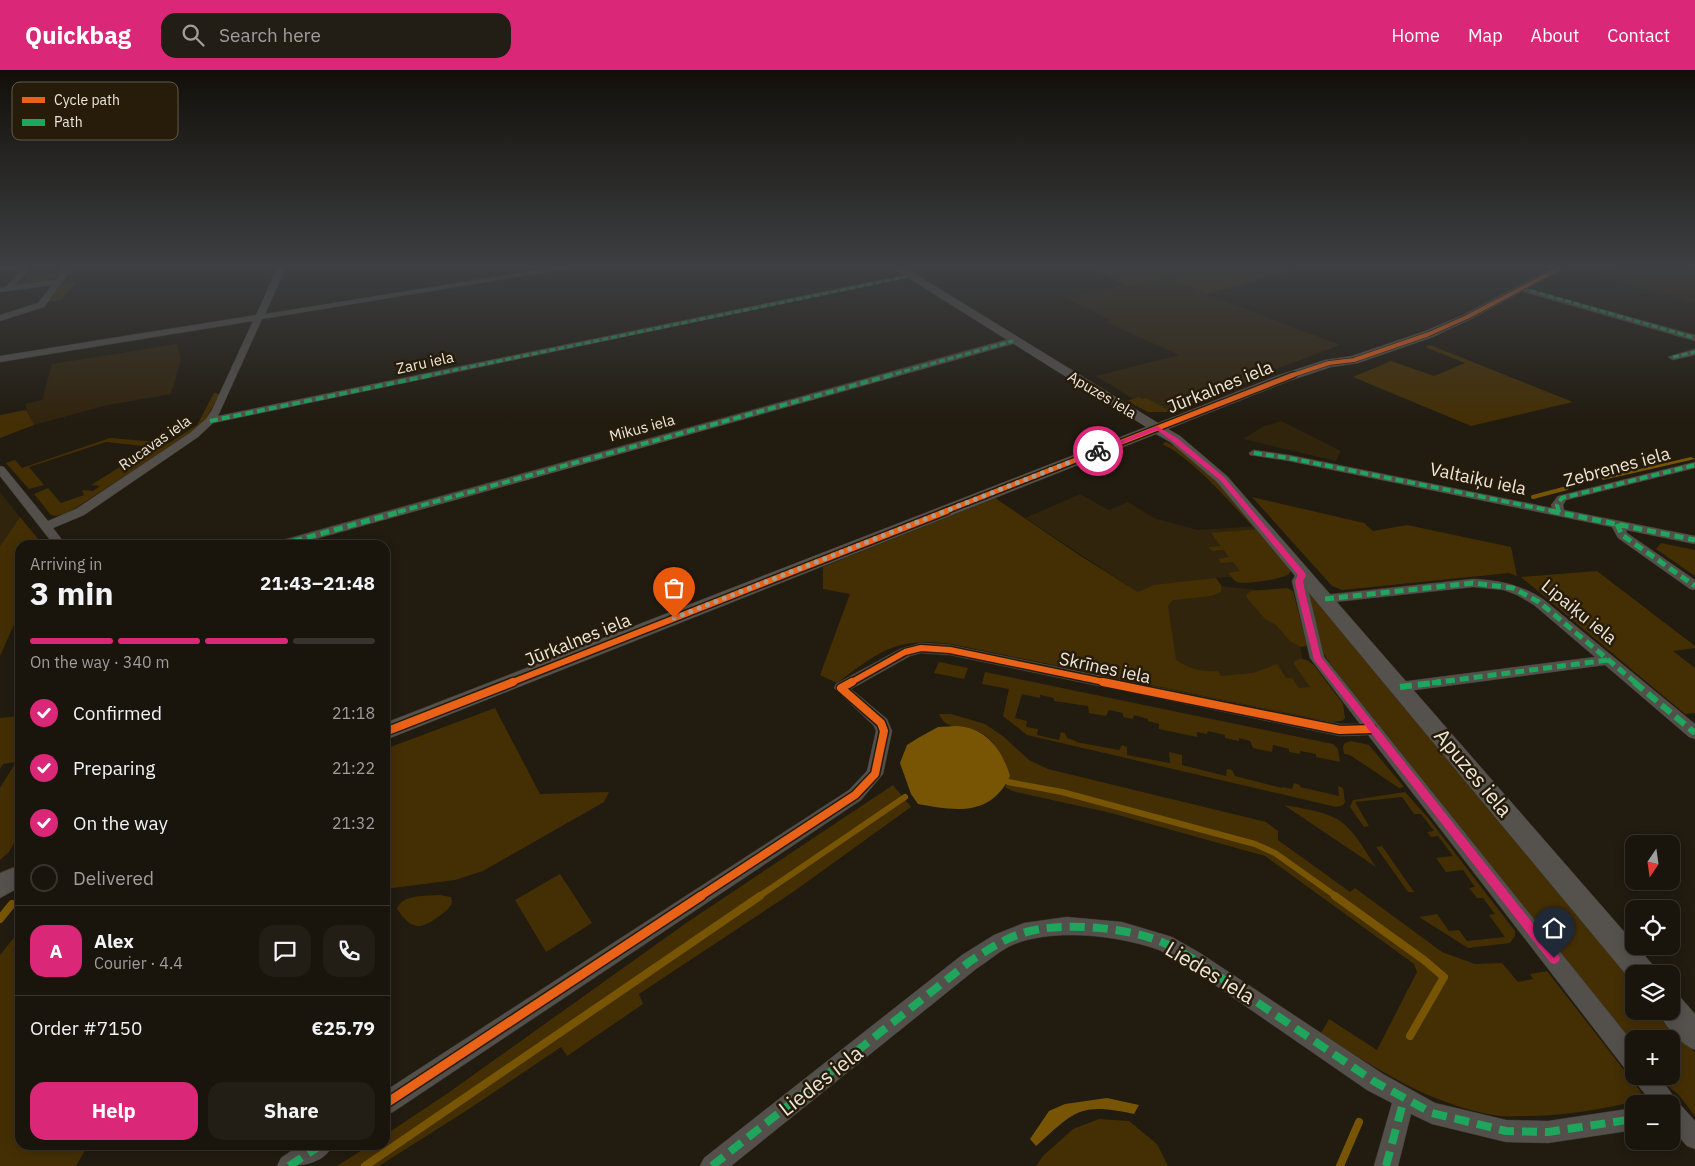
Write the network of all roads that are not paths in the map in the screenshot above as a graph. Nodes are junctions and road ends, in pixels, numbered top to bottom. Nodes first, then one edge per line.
1 (254, 318) edge
2 (260, 318) edge
3 (707, 318) edge
4 (977, 318) edge
5 (1464, 318) edge
6 (1640, 318) edge
7 (1395, 333) dead end
8 (1695, 338) edge
9 (1014, 341) junction
10 (1695, 352) edge
11 (1673, 357) dead end
12 (0, 359) edge
13 (1329, 363) junction
14 (210, 421) junction
15 (1157, 428) junction
16 (1254, 453) dead end
17 (1695, 465) edge
18 (0, 469) edge
19 (1559, 513) junction
20 (1617, 524) junction
21 (47, 526) junction
22 (57, 540) edge
23 (298, 540) edge
24 (1695, 540) edge
25 (1302, 575) junction
26 (1695, 586) edge
27 (1325, 598) junction
28 (1608, 660) junction
29 (1400, 687) junction
30 (1372, 729) junction
31 (390, 730) edge
32 (1695, 733) edge
33 (1635, 965) edge
34 (1680, 1018) edge
35 (1695, 1036) edge
36 (1625, 1051) edge
37 (1652, 1085) edge
38 (1660, 1095) edge
39 (1404, 1099) junction
40 (390, 1101) edge
41 (1625, 1120) edge
42 (1680, 1120) edge
43 (1695, 1138) edge
44 (313, 1150) edge
45 (289, 1166) edge
46 (712, 1166) edge
47 (1386, 1166) edge

1 - 12 street
2 - 14 street, Rucavas iela
3 - 14 street, Zaru iela
4 - 9 street, Apuzes iela
5 - 13 street, Jūrkalnes iela
6 - 8 street
7 - 13 street, Jūrkalnes iela
9 - 15 street, Apuzes iela
9 - 23 street, Mikus iela
10 - 11 street
13 - 15 street, Jūrkalnes iela
14 - 21 street, Rucavas iela
15 - 25 street, Apuzes iela
15 - 31 street, Jūrkalnes iela
16 - 19 street, Valtaiķu iela
17 - 19 street, Zebrenes iela
18 - 21 street
19 - 20 street, Valtaiķu iela
20 - 24 street, Valtaiķu iela
20 - 26 street
21 - 22 street
25 - 27 street, Apuzes iela
25 - 30 street
27 - 28 street, Lipaiķu iela
27 - 29 street, Apuzes iela
28 - 29 street
28 - 32 street, Lipaiķu iela
29 - 33 street, Apuzes iela
30 - 36 street
30 - 40 street, Skrīnes iela
34 - 35 street
37 - 38 street
39 - 41 street, Liedes iela
39 - 46 street, Liedes iela
39 - 47 street
42 - 43 street
44 - 45 street

